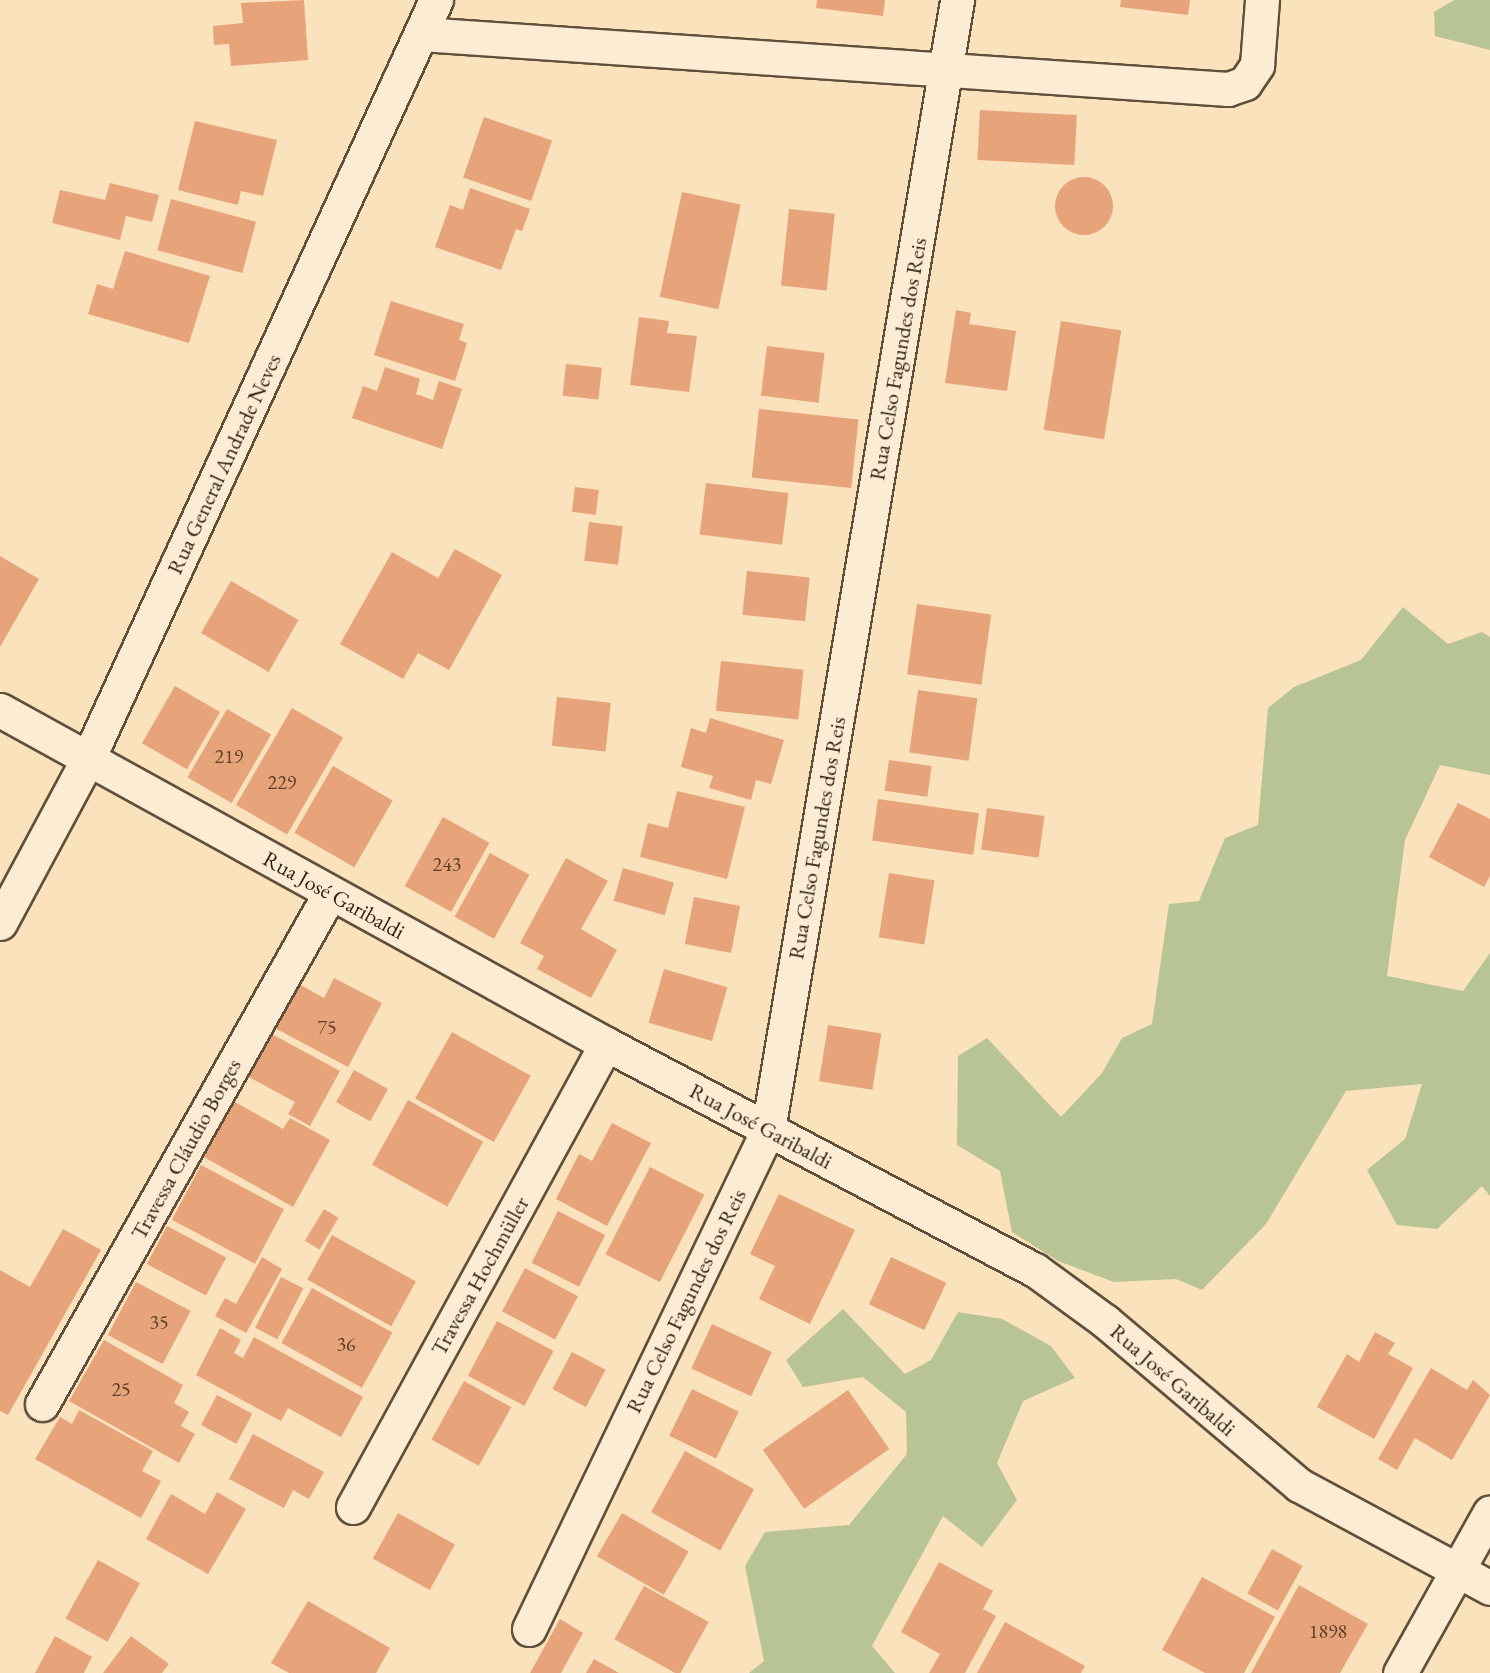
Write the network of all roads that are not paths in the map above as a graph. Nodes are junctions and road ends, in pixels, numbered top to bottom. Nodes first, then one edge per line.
1 (436, 0) edge
2 (957, 0) edge
3 (1262, 0) edge
4 (421, 34) junction
5 (946, 71) junction
6 (0, 710) edge
7 (88, 759) junction
8 (330, 893) junction
9 (0, 923) edge
10 (606, 1044) junction
11 (768, 1130) junction
12 (42, 1404) dead end
13 (353, 1507) dead end
14 (1490, 1512) edge
15 (1458, 1570) junction
16 (1490, 1588) edge
17 (529, 1629) dead end
18 (1400, 1673) edge

1 - 4 street, Rua General Andrade Neves
2 - 5 street, Rua Celso Fagundes dos Reis
3 - 5 street
4 - 5 street
4 - 7 street, Rua General Andrade Neves
5 - 11 street, Rua Celso Fagundes dos Reis
6 - 7 street, Rua José Garibaldi
7 - 8 street, Rua José Garibaldi
7 - 9 street, Rua General Andrade Neves
8 - 10 street, Rua José Garibaldi
8 - 12 street, Travessa Cláudio Borges
10 - 11 street, Rua José Garibaldi
10 - 13 street, Travessa Hochmüller
11 - 15 street, Rua José Garibaldi
11 - 17 street, Rua Celso Fagundes dos Reis
14 - 15 street
15 - 16 street, Rua José Garibaldi
15 - 18 street

